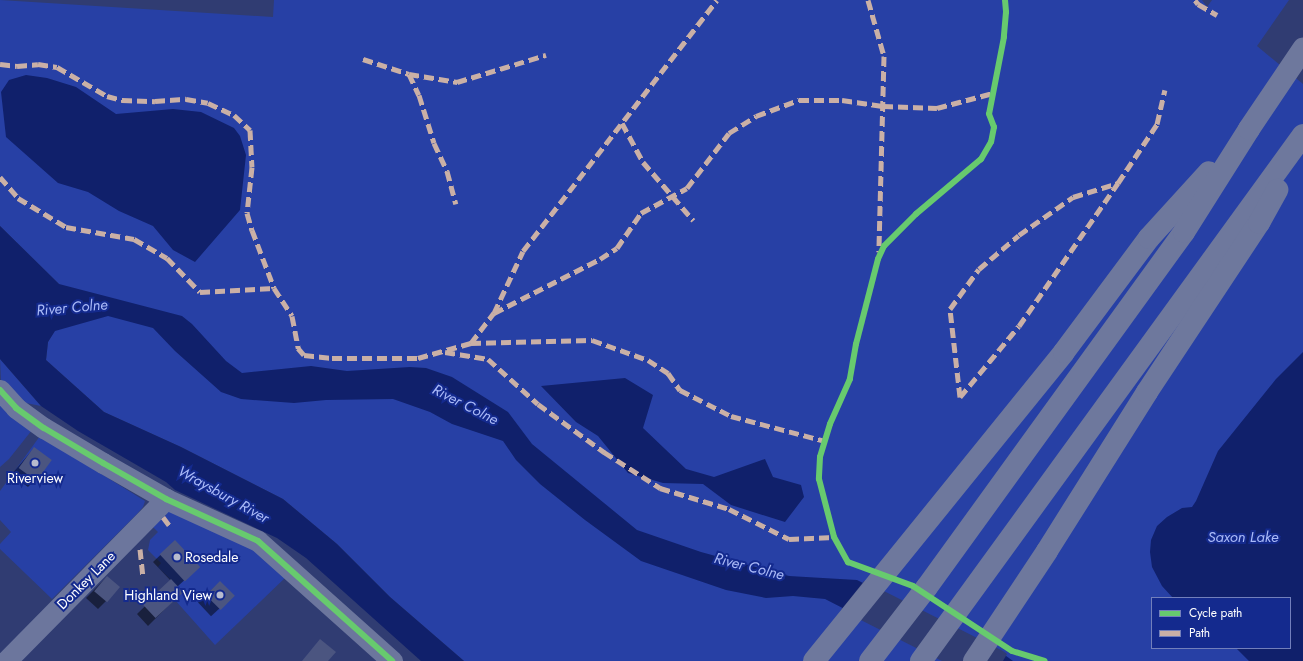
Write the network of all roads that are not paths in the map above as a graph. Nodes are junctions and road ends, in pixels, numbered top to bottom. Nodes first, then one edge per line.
1 (1303, 48) edge
2 (1249, 129) junction
3 (1303, 135) edge
4 (1303, 144) edge
5 (0, 390) edge
6 (166, 499) junction
7 (6, 661) edge
8 (392, 661) edge
9 (814, 661) edge
10 (870, 661) edge
11 (921, 661) edge
12 (974, 661) edge

1 - 2 highway
2 - 9 highway
2 - 10 highway
3 - 11 highway
4 - 12 highway
5 - 6 street
6 - 7 street, Donkey Lane
6 - 8 street

